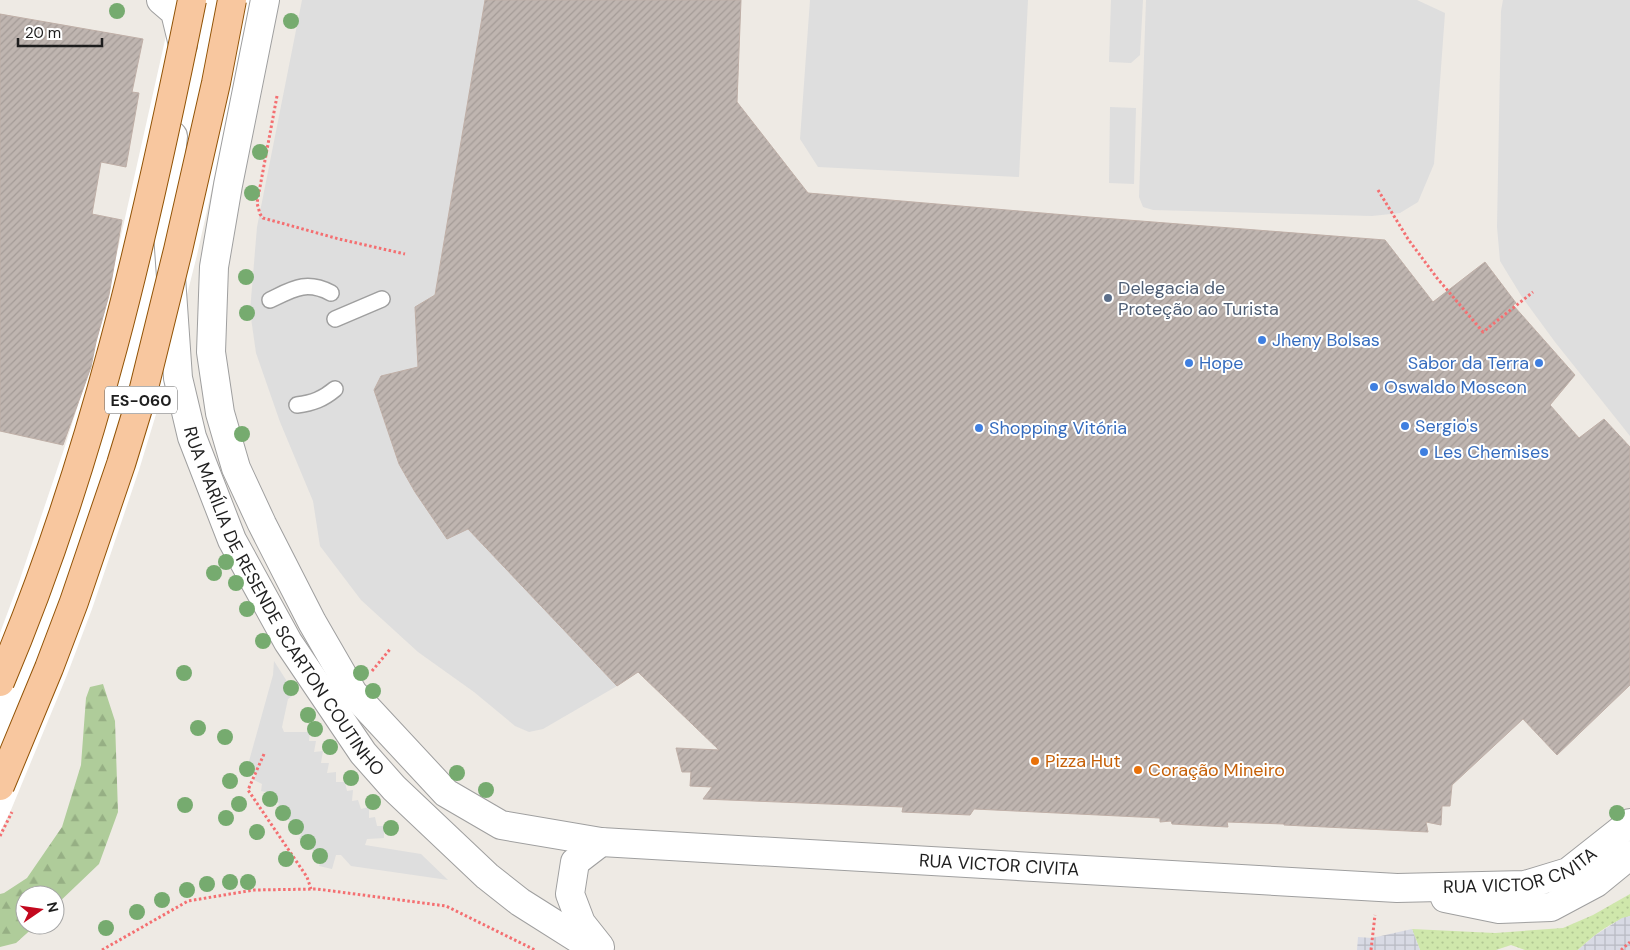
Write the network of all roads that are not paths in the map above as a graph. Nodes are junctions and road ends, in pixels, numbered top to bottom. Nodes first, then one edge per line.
1 (161, 0) edge
2 (187, 0) edge
3 (192, 0) edge
4 (232, 0) edge
5 (265, 0) edge
6 (183, 45) junction
7 (331, 293) dead end
8 (382, 299) dead end
9 (270, 300) dead end
10 (334, 319) dead end
11 (335, 390) dead end
12 (297, 405) dead end
13 (0, 682) edge
14 (0, 786) edge
15 (1630, 823) edge
16 (600, 842) junction
17 (1630, 855) edge
18 (1388, 888) junction
19 (596, 950) edge
20 (603, 950) edge

1 - 6 street
2 - 6 street, RUA MARÍLIA DE RESENDE SCARTON COUTINHO
3 - 13 main road, ES-060, bridge
4 - 14 main road, ES-060, bridge
5 - 16 street, RUA MARÍLIA DE RESENDE SCARTON COUTINHO
6 - 19 street, RUA MARÍLIA DE RESENDE SCARTON COUTINHO
7 - 9 lane
8 - 10 lane
11 - 12 lane
15 - 18 street, RUA VICTOR CIVITA
16 - 18 street, RUA VICTOR CIVITA
16 - 20 street
17 - 18 street, RUA VICTOR CIVITA

